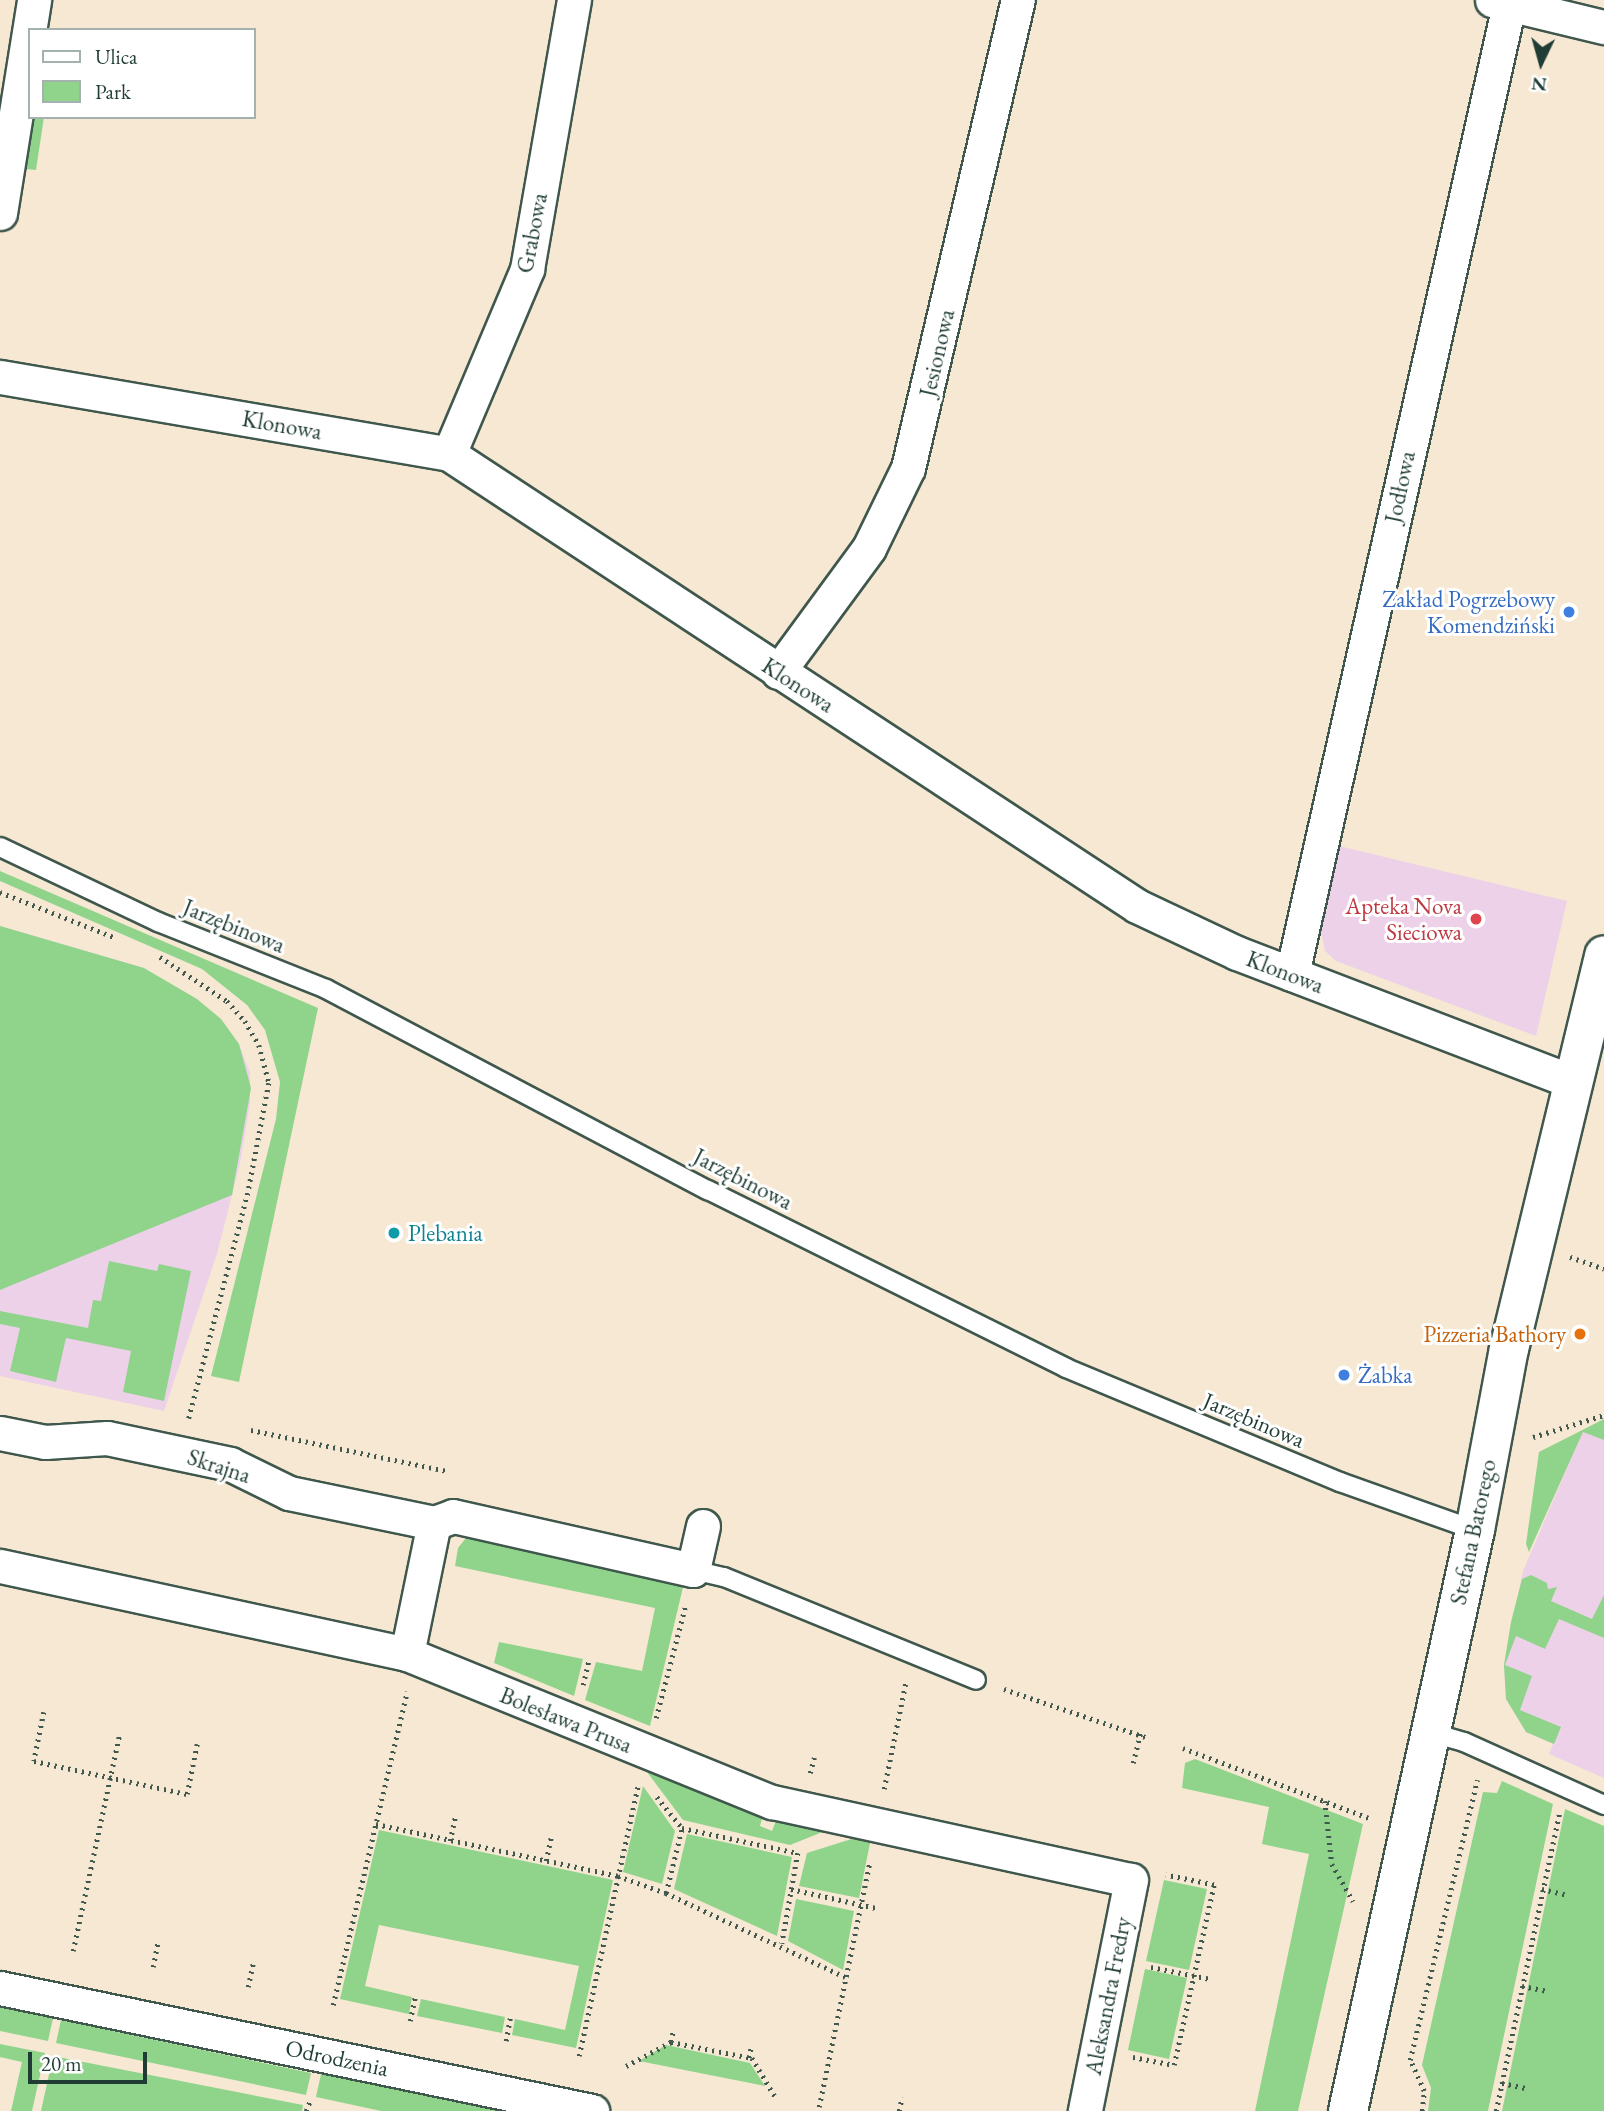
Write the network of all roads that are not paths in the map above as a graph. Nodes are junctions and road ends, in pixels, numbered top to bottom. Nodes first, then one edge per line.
1 (34, 0) edge
2 (574, 0) edge
3 (1018, 0) edge
4 (1504, 1) edge
5 (1604, 27) edge
6 (30, 28) edge
7 (28, 38) edge
8 (0, 213) edge
9 (0, 377) edge
10 (449, 454) junction
11 (778, 671) junction
12 (0, 847) edge
13 (1604, 955) edge
14 (1292, 974) junction
15 (1584, 1067) edge
16 (0, 1433) edge
17 (435, 1524) junction
18 (703, 1526) dead end
19 (1475, 1530) junction
20 (0, 1566) edge
21 (691, 1580) junction
22 (407, 1654) junction
23 (976, 1680) road end
24 (1429, 1732) junction
25 (1604, 1805) edge
26 (1145, 1877) joint
27 (0, 1988) edge
28 (592, 2111) edge
29 (1085, 2111) edge
30 (1348, 2111) edge

1 - 6 street
2 - 10 street, Grabowa
3 - 11 street, Jesionowa
4 - 5 street
4 - 14 street, Jodłowa
7 - 8 street
9 - 10 street, Klonowa
10 - 11 street, Klonowa
11 - 14 street, Klonowa
12 - 19 lane, Jarzębinowa
13 - 15 street, Stefana Batorego
14 - 15 street, Klonowa
15 - 19 street, Stefana Batorego
16 - 17 street, Skrajna
17 - 21 street, Skrajna
17 - 22 street
18 - 21 street
19 - 24 street, Stefana Batorego
20 - 22 street, Bolesława Prusa
21 - 23 lane
22 - 26 street, Bolesława Prusa
24 - 25 lane
24 - 30 street, Stefana Batorego
26 - 29 street, Aleksandra Fredry
27 - 28 street, Odrodzenia

